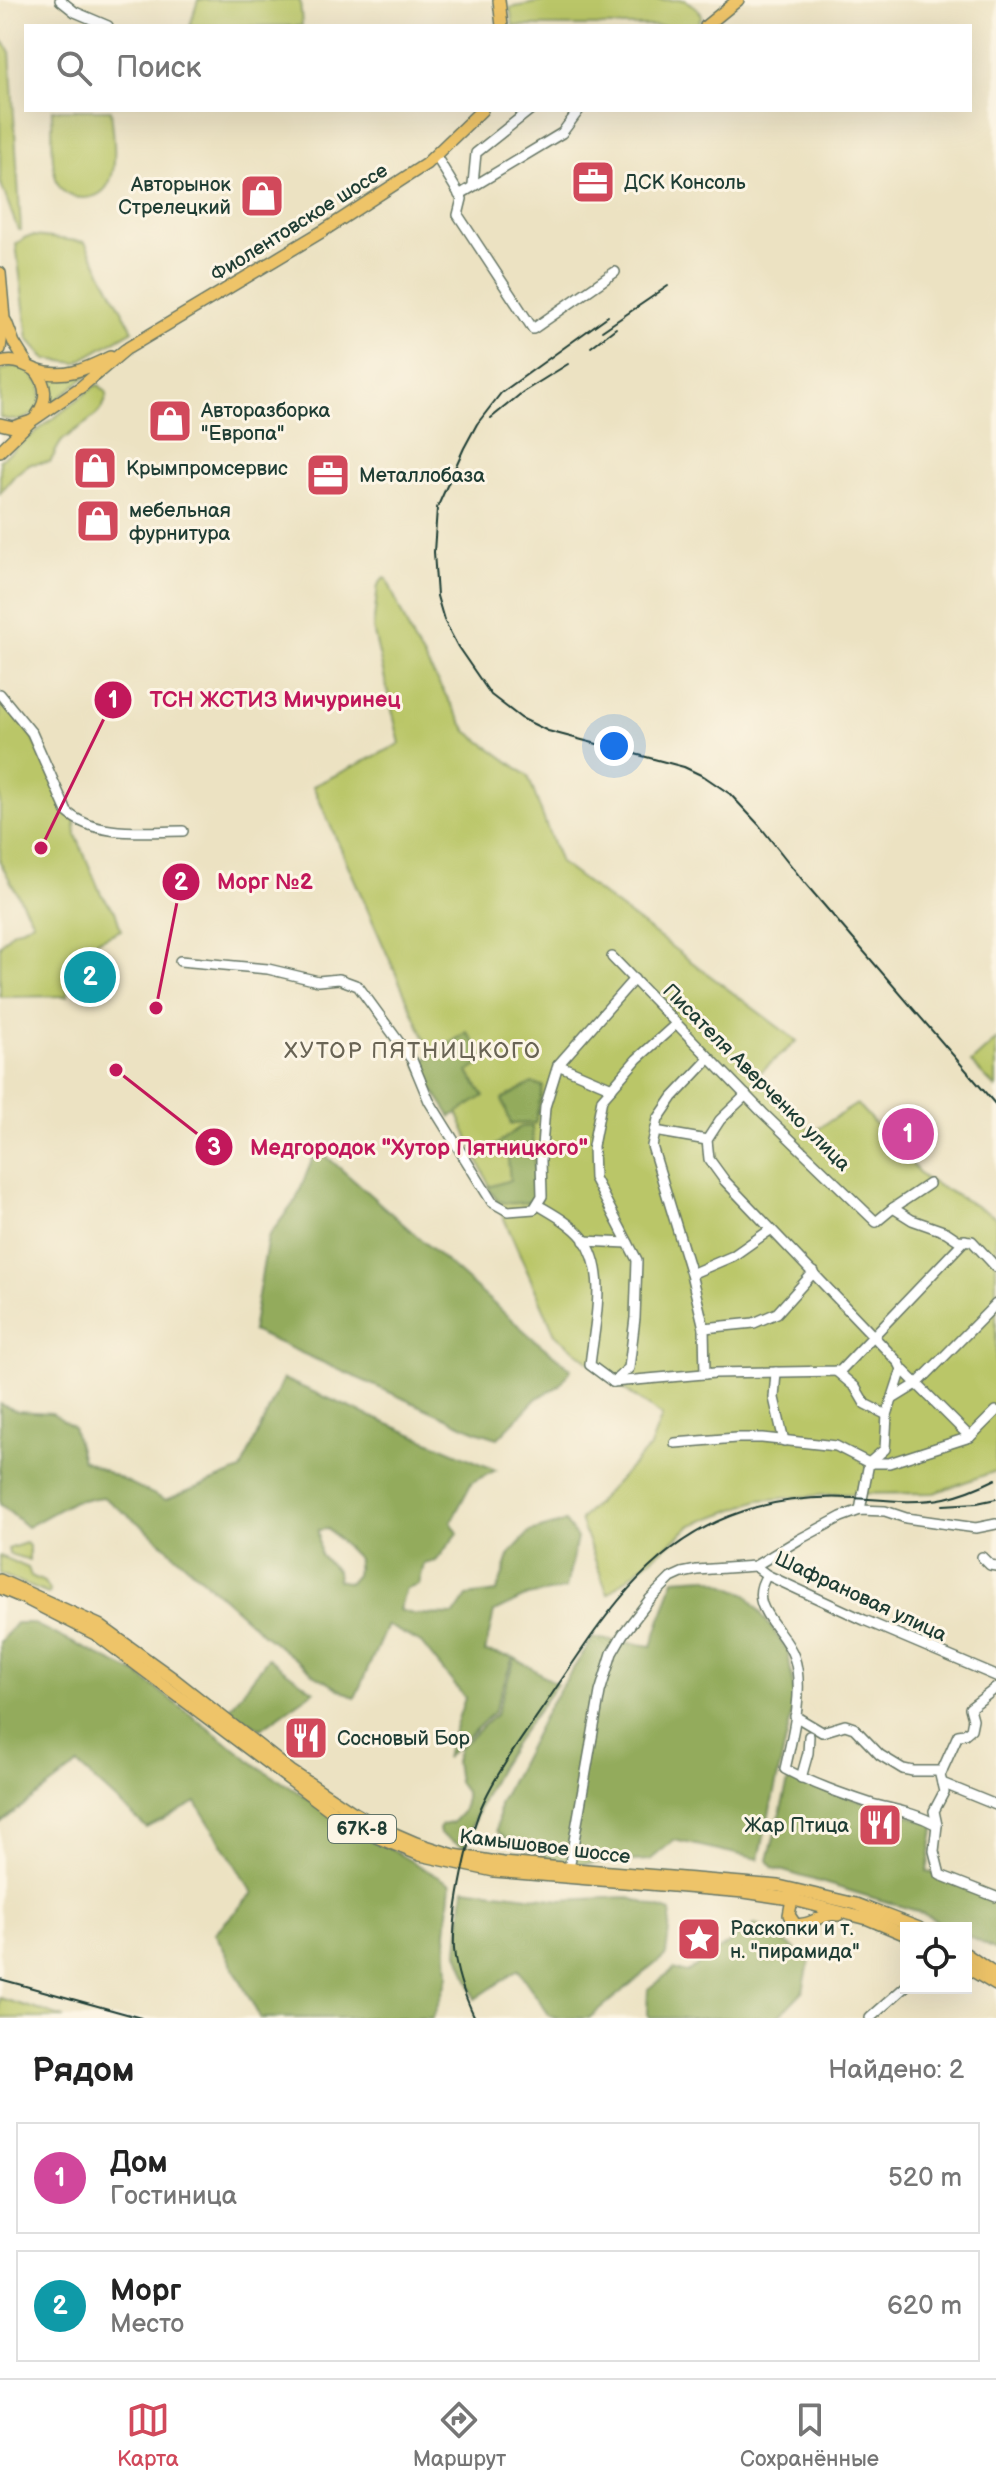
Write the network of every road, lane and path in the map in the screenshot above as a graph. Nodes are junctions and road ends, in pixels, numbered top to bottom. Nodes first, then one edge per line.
1 (60, 0) edge
2 (499, 0) edge
3 (738, 0) edge
4 (103, 24) edge
5 (502, 24) edge
6 (708, 24) edge
7 (480, 112) edge
8 (527, 112) edge
9 (578, 112) edge
10 (436, 156) junction
11 (473, 184) junction
12 (459, 195) junction
13 (615, 272) dead end
14 (0, 273) edge
15 (4, 318) junction
16 (0, 349) edge
17 (126, 349) junction
18 (0, 363) edge
19 (31, 367) junction
20 (33, 420) junction
21 (0, 424) edge
22 (0, 451) edge
23 (0, 694) edge
24 (183, 831) dead end
25 (612, 957) dead end
26 (180, 961) dead end
27 (634, 979) junction
28 (676, 1024) junction
29 (709, 1059) junction
30 (558, 1065) junction
31 (612, 1088) junction
32 (746, 1095) junction
33 (655, 1131) junction
34 (707, 1140) junction
35 (929, 1184) dead end
36 (536, 1207) junction
37 (893, 1208) junction
38 (770, 1230) junction
39 (965, 1240) junction
40 (584, 1241) junction
41 (628, 1243) junction
42 (996, 1267) edge
43 (814, 1272) junction
44 (691, 1274) junction
45 (996, 1304) edge
46 (704, 1328) junction
47 (872, 1336) junction
48 (902, 1369) junction
49 (836, 1371) junction
50 (776, 1372) junction
51 (705, 1374) junction
52 (613, 1382) junction
53 (917, 1384) junction
54 (891, 1400) junction
55 (996, 1411) edge
56 (887, 1415) junction
57 (970, 1437) junction
58 (784, 1441) junction
59 (675, 1443) dead end
60 (869, 1463) junction
61 (860, 1510) junction
62 (996, 1524) edge
63 (982, 1557) dead end
64 (755, 1566) junction
65 (996, 1566) edge
66 (767, 1575) junction
67 (0, 1580) edge
68 (0, 1588) edge
69 (996, 1676) edge
70 (996, 1688) edge
71 (795, 1716) junction
72 (809, 1736) dead end
73 (942, 1771) junction
74 (801, 1778) junction
75 (942, 1783) junction
76 (996, 1805) edge
77 (937, 1825) junction
78 (569, 1869) junction
79 (832, 1897) junction
80 (996, 1897) edge
81 (790, 1899) junction
82 (868, 1919) junction
83 (902, 1922) edge
84 (900, 1932) edge
85 (972, 1958) edge
86 (972, 1971) edge
87 (996, 1975) edge
88 (996, 1985) edge
89 (900, 1991) edge
90 (870, 2018) edge

1 - 4 street
2 - 5 main road
3 - 6 main road
7 - 10 main road, Фиолентовское шоссе
8 - 11 street
9 - 11 street
10 - 12 street
10 - 17 main road, Фиолентовское шоссе
11 - 12 street
12 - 13 street
14 - 15 main road
15 - 16 main road
15 - 19 main road
17 - 19 main road, Фиолентовское шоссе
17 - 20 main road, Фиолентовское шоссе
18 - 19 main road, Фиолентовское шоссе
19 - 20 main road
20 - 21 main road, Фиолентовское шоссе
20 - 22 main road, Фиолентовское шоссе
23 - 24 street
25 - 27 street, Писателя Аверченко улица
26 - 36 street
27 - 28 street, Писателя Аверченко улица
27 - 30 street
28 - 29 street, Писателя Аверченко улица
28 - 31 street
29 - 32 street, Писателя Аверченко улица
29 - 33 street
30 - 31 street
30 - 36 street
31 - 41 street
32 - 34 street
32 - 37 street, Писателя Аверченко улица
33 - 34 street
33 - 44 street
34 - 38 street
35 - 37 street
36 - 40 street
37 - 39 street
38 - 43 street
38 - 44 street
39 - 42 street
39 - 47 street
40 - 41 street
40 - 52 street
41 - 52 street
43 - 46 street
43 - 47 street
44 - 46 street
45 - 53 street
46 - 51 street
47 - 48 street
47 - 49 street
48 - 53 street
48 - 54 street
49 - 50 street
49 - 56 street
50 - 51 street
50 - 58 street
51 - 52 street
53 - 54 street
53 - 57 street
54 - 56 street
55 - 57 street
56 - 60 street
57 - 60 street
58 - 59 street
58 - 60 street
60 - 61 street
61 - 62 street
61 - 64 street
63 - 65 street
64 - 66 street, Шафрановая улица
64 - 78 street
66 - 69 street, Шафрановая улица
66 - 71 street
67 - 78 main road, Камышовое шоссе / 67К-8
68 - 81 main road, Камышовое шоссе / 67К-8
70 - 73 street
71 - 73 street
71 - 74 street
72 - 74 street
73 - 75 street
74 - 77 street
75 - 76 street
75 - 77 street
77 - 80 street
78 - 79 main road, Камышовое шоссе / 67К-8
79 - 81 main road
79 - 83 main road, Камышовое шоссе / 67К-8
81 - 82 main road, Камышовое шоссе / 67К-8
81 - 82 main road
82 - 84 main road, Камышовое шоссе / 67К-8
85 - 87 main road
86 - 88 main road
89 - 90 street

